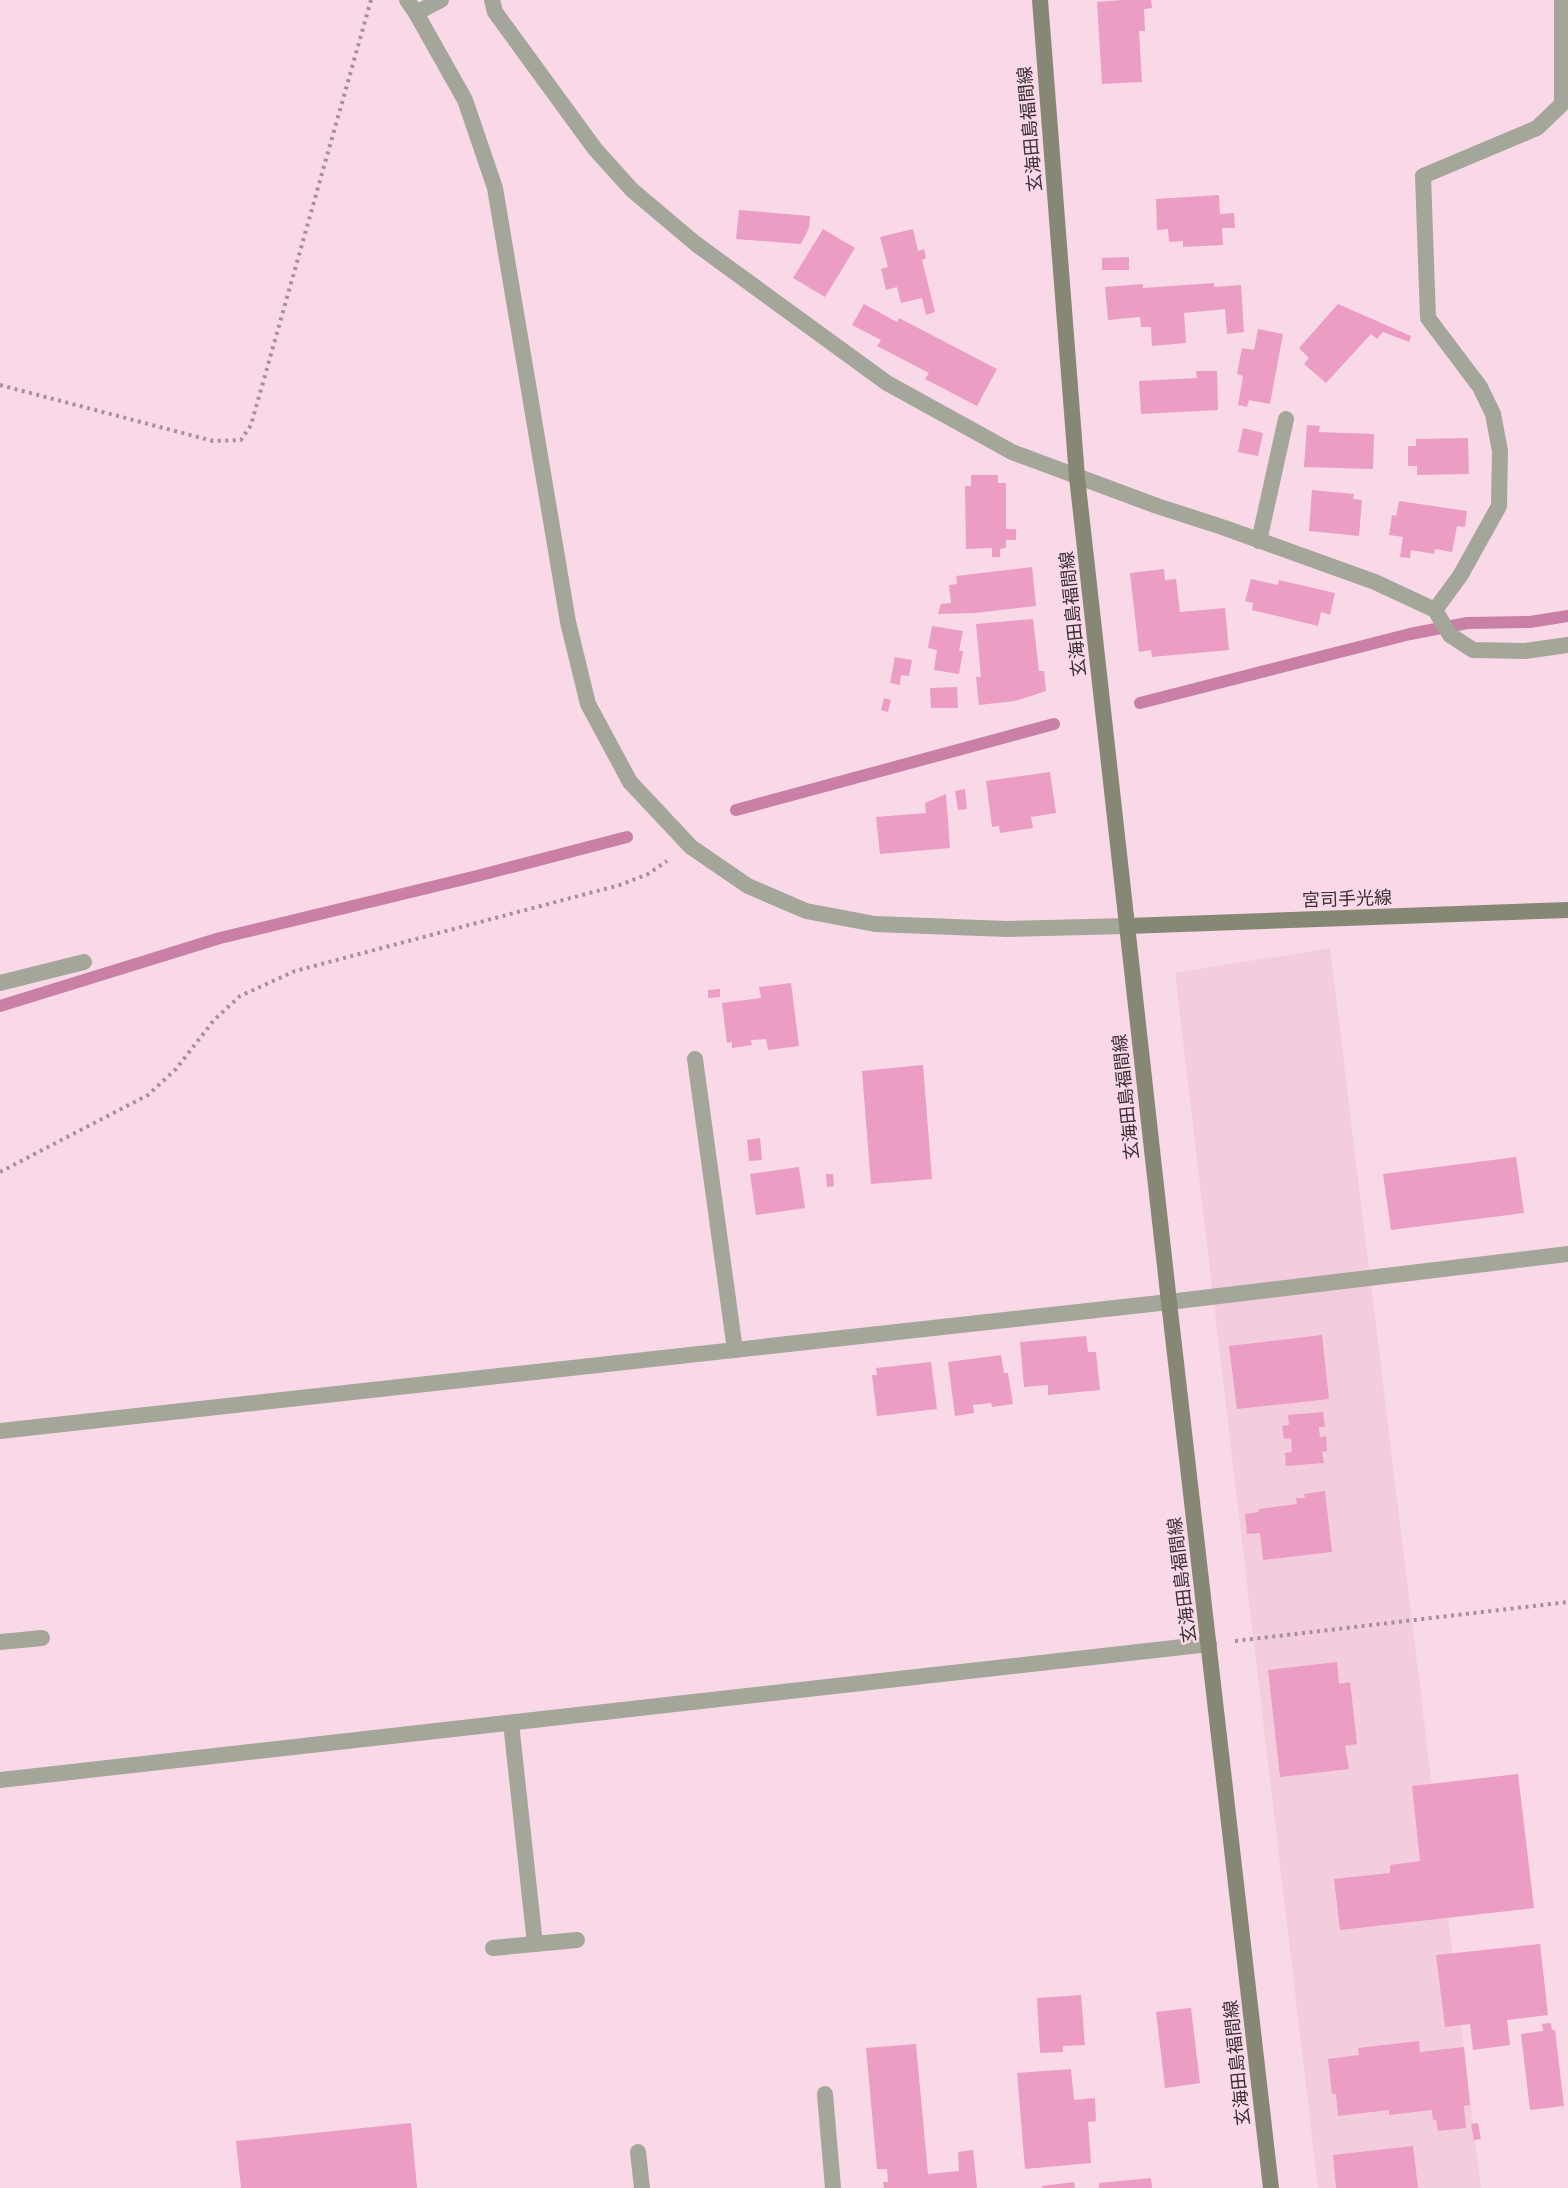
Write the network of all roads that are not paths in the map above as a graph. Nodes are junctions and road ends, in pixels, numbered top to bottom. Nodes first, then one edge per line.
1 (441, 0) edge
2 (492, 0) edge
3 (1040, 0) edge
4 (1562, 0) edge
5 (412, 7) edge
6 (1286, 419) dead end
7 (1077, 477) junction
8 (1259, 541) junction
9 (1437, 614) junction
10 (1568, 645) edge
11 (1568, 910) edge
12 (1127, 926) junction
13 (84, 962) dead end
14 (0, 983) edge
15 (695, 1059) dead end
16 (1568, 1254) edge
17 (1169, 1302) junction
18 (735, 1350) junction
19 (0, 1431) edge
20 (42, 1638) dead end
21 (0, 1642) edge
22 (1209, 1644) junction
23 (511, 1723) junction
24 (0, 1780) edge
25 (577, 1940) dead end
26 (535, 1944) junction
27 (493, 1948) dead end
28 (825, 2094) dead end
29 (638, 2152) dead end
30 (642, 2188) edge
31 (833, 2188) edge
32 (1270, 2188) edge

1 - 5 street
2 - 7 street
3 - 7 main road, 玄海田島福間線
4 - 9 street
5 - 12 street
6 - 8 street
7 - 8 street
7 - 12 main road, 玄海田島福間線
8 - 9 street
9 - 10 street
11 - 12 main road, 宮司手光線
12 - 17 main road, 玄海田島福間線
13 - 14 street
15 - 18 street
16 - 17 street
17 - 18 street
17 - 22 main road, 玄海田島福間線
18 - 19 street
20 - 21 street
22 - 23 street
22 - 32 main road, 玄海田島福間線
23 - 24 street
23 - 26 street
25 - 26 street
26 - 27 street
28 - 31 street
29 - 30 street

